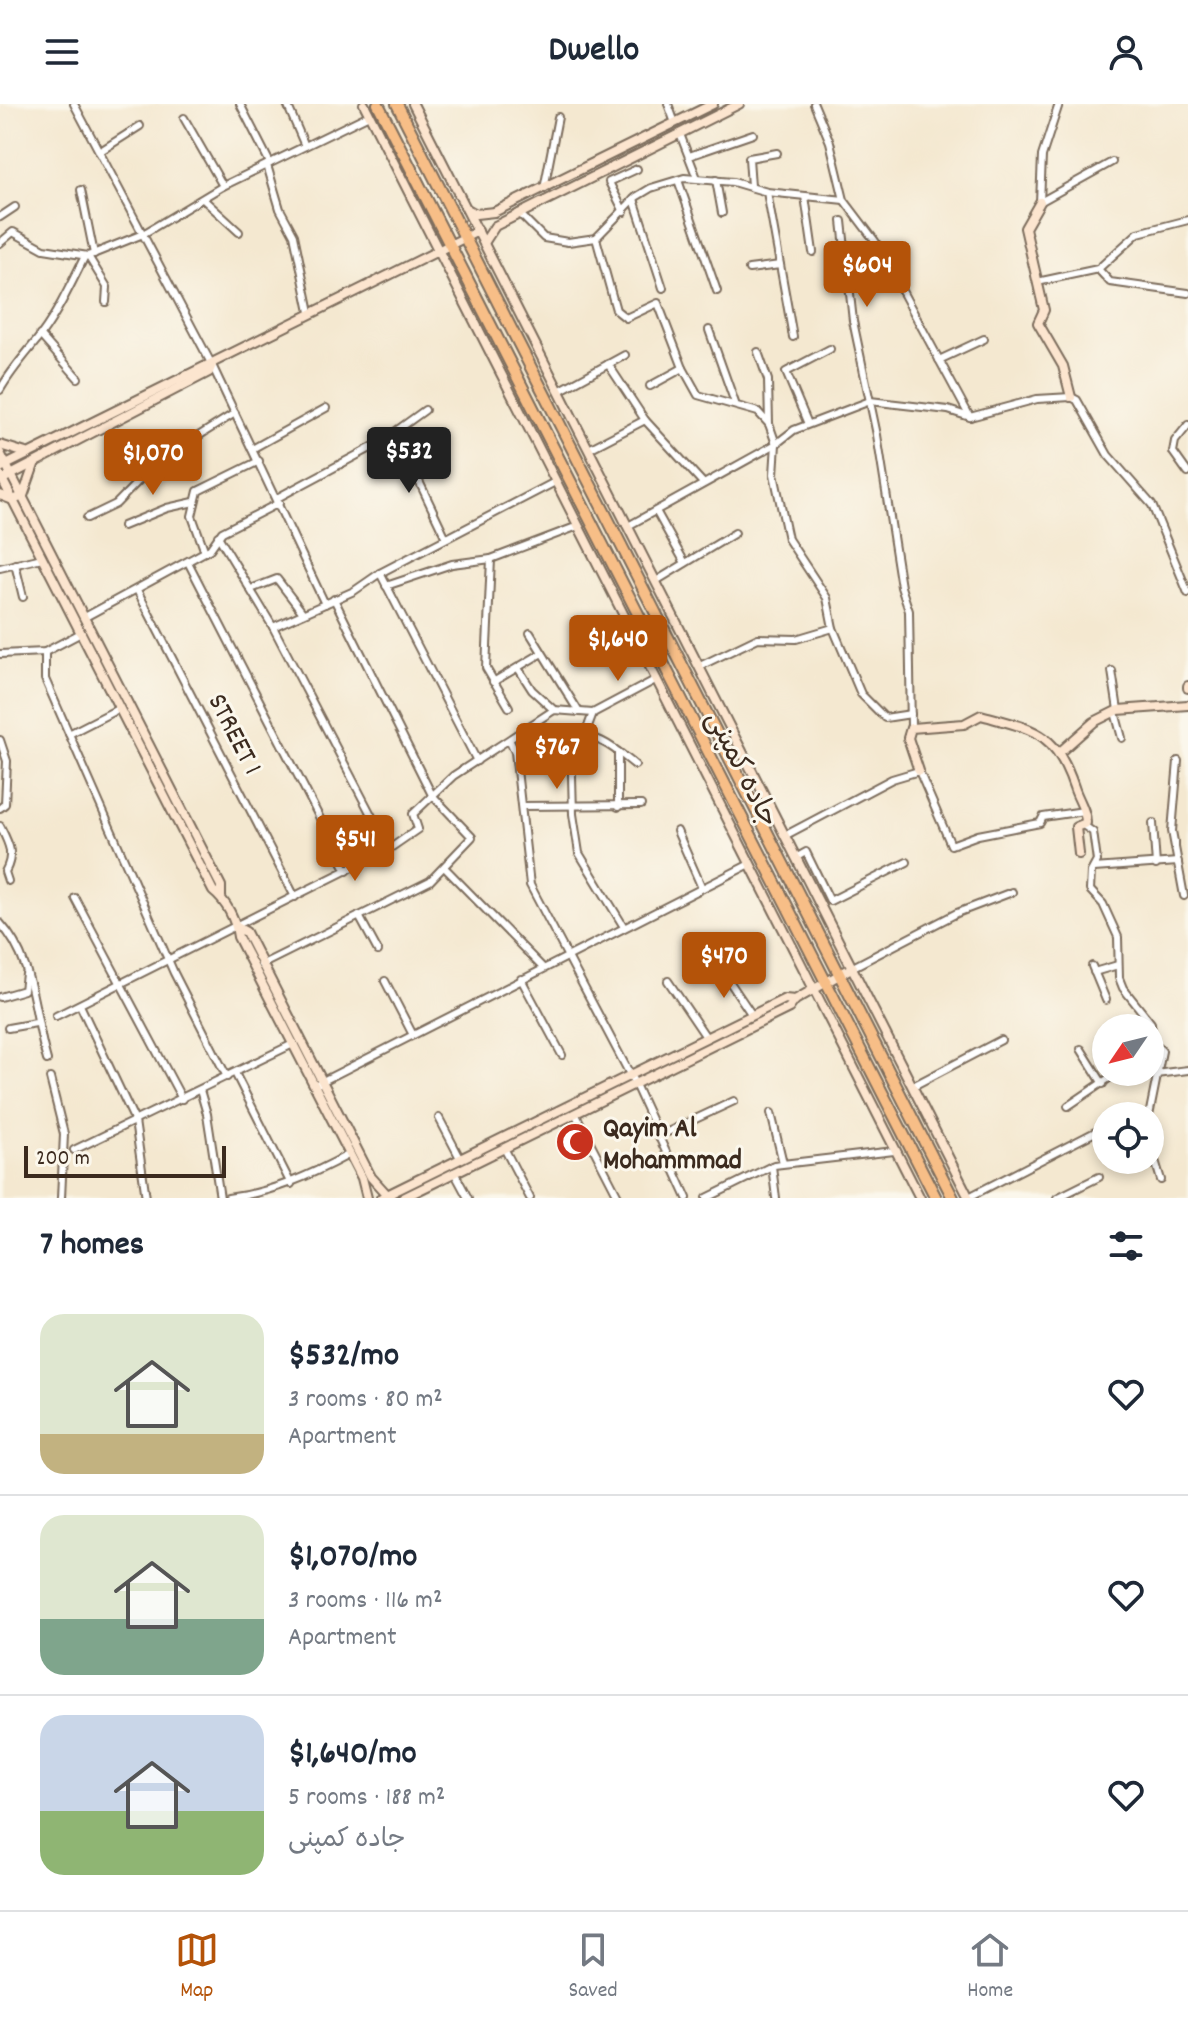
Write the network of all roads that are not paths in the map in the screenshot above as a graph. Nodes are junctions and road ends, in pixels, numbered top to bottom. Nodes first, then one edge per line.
1 (74, 104) edge
2 (240, 104) edge
3 (287, 104) edge
4 (364, 104) edge
5 (378, 104) edge
6 (397, 104) edge
7 (413, 104) edge
8 (668, 104) edge
9 (713, 104) edge
10 (739, 104) edge
11 (814, 104) edge
12 (1059, 104) edge
13 (369, 115) junction
14 (558, 117) dead end
15 (184, 118) dead end
16 (675, 123) junction
17 (140, 126) dead end
18 (680, 134) junction
19 (753, 134) dead end
20 (305, 146) junction
21 (99, 152) junction
22 (777, 153) dead end
23 (689, 156) junction
24 (1112, 162) dead end
25 (269, 164) junction
26 (637, 169) dead end
27 (697, 178) junction
28 (678, 180) junction
29 (716, 180) junction
30 (223, 186) junction
31 (751, 186) junction
32 (544, 189) junction
33 (81, 190) dead end
34 (767, 192) junction
35 (805, 196) junction
36 (203, 199) junction
37 (634, 199) junction
38 (844, 200) junction
39 (1040, 202) junction
40 (15, 207) dead end
41 (467, 209) junction
42 (624, 212) junction
43 (519, 213) junction
44 (722, 213) dead end
45 (0, 217) edge
46 (1188, 220) edge
47 (842, 221) dead end
48 (478, 231) junction
49 (239, 232) dead end
50 (143, 234) junction
51 (464, 238) junction
52 (596, 238) junction
53 (0, 243) edge
54 (484, 243) junction
55 (449, 245) junction
56 (437, 250) junction
57 (813, 252) dead end
58 (88, 256) junction
59 (780, 265) junction
60 (749, 269) dead end
61 (1098, 269) junction
62 (1037, 282) junction
63 (663, 288) dead end
64 (717, 291) dead end
65 (1188, 293) edge
66 (106, 302) dead end
67 (310, 312) junction
68 (709, 330) dead end
69 (40, 335) junction
70 (793, 337) dead end
71 (984, 339) dead end
72 (830, 349) dead end
73 (758, 352) dead end
74 (625, 355) dead end
75 (939, 360) junction
76 (608, 364) junction
77 (212, 365) junction
78 (683, 368) junction
79 (78, 378) dead end
80 (650, 386) dead end
81 (0, 390) edge
82 (559, 391) junction
83 (1071, 397) junction
84 (870, 401) junction
85 (735, 403) junction
86 (326, 408) dead end
87 (425, 410) dead end
88 (235, 413) junction
89 (970, 417) junction
90 (645, 420) junction
91 (769, 424) junction
92 (808, 424) junction
93 (1188, 425) edge
94 (378, 444) junction
95 (776, 444) junction
96 (0, 445) edge
97 (252, 449) junction
98 (589, 449) junction
99 (0, 453) edge
100 (29, 454) junction
101 (259, 461) junction
102 (34, 464) junction
103 (3, 467) edge
104 (1188, 473) edge
105 (12, 475) junction
106 (1, 479) edge
107 (555, 482) junction
108 (702, 482) junction
109 (0, 495) edge
110 (23, 496) junction
111 (13, 500) junction
112 (278, 501) junction
113 (194, 502) junction
114 (656, 511) junction
115 (87, 518) dead end
116 (123, 526) dead end
117 (578, 526) junction
118 (628, 526) junction
119 (735, 533) dead end
120 (218, 536) junction
121 (446, 538) junction
122 (205, 552) junction
123 (42, 558) junction
124 (491, 559) junction
125 (188, 562) junction
126 (685, 563) junction
127 (15, 564) junction
128 (0, 568) edge
129 (380, 573) junction
130 (656, 581) junction
131 (386, 586) junction
132 (251, 589) junction
133 (137, 590) junction
134 (1188, 593) edge
135 (23, 597) dead end
136 (334, 599) junction
137 (325, 604) junction
138 (303, 613) junction
139 (85, 617) junction
140 (273, 627) junction
141 (833, 628) junction
142 (81, 633) junction
143 (530, 633) dead end
144 (45, 652) junction
145 (542, 653) junction
146 (0, 654) edge
147 (700, 666) junction
148 (518, 668) junction
149 (1112, 671) dead end
150 (657, 679) junction
151 (493, 682) junction
152 (1188, 705) edge
153 (509, 707) dead end
154 (120, 708) junction
155 (554, 710) junction
156 (1116, 711) junction
157 (579, 712) junction
158 (593, 713) junction
159 (911, 714) junction
160 (911, 728) junction
161 (69, 734) junction
162 (584, 737) junction
163 (1122, 738) dead end
164 (0, 740) edge
165 (510, 741) junction
166 (618, 752) junction
167 (1060, 752) junction
168 (477, 761) junction
169 (1178, 761) dead end
170 (635, 765) dead end
171 (919, 771) junction
172 (432, 795) junction
173 (641, 805) dead end
174 (522, 806) junction
175 (573, 806) junction
176 (618, 807) junction
177 (0, 808) edge
178 (1084, 811) junction
179 (1153, 823) dead end
180 (1083, 825) junction
181 (0, 826) edge
182 (677, 831) dead end
183 (786, 835) junction
184 (389, 849) junction
185 (1079, 854) dead end
186 (797, 857) junction
187 (907, 862) dead end
188 (1178, 862) junction
189 (750, 864) junction
190 (1156, 865) junction
191 (445, 868) junction
192 (1094, 869) junction
193 (347, 871) junction
194 (8, 881) dead end
195 (702, 888) junction
196 (1012, 892) dead end
197 (1184, 896) dead end
198 (221, 897) junction
199 (295, 897) junction
200 (75, 898) dead end
201 (359, 916) junction
202 (0, 923) edge
203 (237, 927) junction
204 (624, 927) junction
205 (378, 951) dead end
206 (567, 956) junction
207 (170, 960) junction
208 (263, 964) junction
209 (1118, 965) junction
210 (27, 967) junction
211 (853, 967) junction
212 (254, 968) junction
213 (543, 968) junction
214 (721, 969) dead end
215 (838, 975) junction
216 (521, 979) junction
217 (385, 981) dead end
218 (668, 981) dead end
219 (824, 981) junction
220 (119, 985) junction
221 (813, 988) junction
222 (0, 997) edge
223 (795, 1000) junction
224 (1106, 1000) dead end
225 (80, 1005) junction
226 (1144, 1014) edge
227 (752, 1015) junction
228 (56, 1016) dead end
229 (36, 1023) junction
230 (8, 1028) dead end
231 (413, 1035) junction
232 (706, 1037) junction
233 (1001, 1040) dead end
234 (293, 1044) junction
235 (1081, 1049) dead end
236 (562, 1055) dead end
237 (47, 1060) dead end
238 (1092, 1066) edge
239 (1188, 1070) edge
240 (235, 1073) junction
241 (1164, 1073) edge
242 (227, 1077) junction
243 (50, 1078) dead end
244 (632, 1078) junction
245 (319, 1083) junction
246 (913, 1086) junction
247 (1100, 1086) edge
248 (200, 1090) junction
249 (182, 1099) junction
250 (734, 1101) dead end
251 (1068, 1106) dead end
252 (575, 1113) junction
253 (771, 1113) dead end
254 (439, 1118) dead end
255 (135, 1121) junction
256 (1092, 1134) edge
257 (659, 1136) junction
258 (504, 1148) junction
259 (74, 1150) dead end
260 (894, 1151) junction
261 (350, 1154) junction
262 (460, 1158) junction
263 (783, 1163) junction
264 (772, 1166) junction
265 (454, 1172) junction
266 (1159, 1174) edge
267 (1099, 1177) dead end
268 (1161, 1180) dead end
269 (291, 1184) junction
270 (720, 1195) edge
271 (387, 1197) edge
272 (969, 1197) edge
273 (61, 1198) edge
274 (146, 1198) edge
275 (220, 1198) edge
276 (228, 1198) edge
277 (367, 1198) edge
278 (404, 1198) edge
279 (468, 1198) edge
280 (530, 1198) edge
281 (619, 1198) edge
282 (687, 1198) edge
283 (707, 1198) edge
284 (776, 1198) edge
285 (920, 1198) edge
286 (936, 1198) edge
287 (953, 1198) edge
288 (1057, 1198) edge

1 - 21 street
2 - 25 street
3 - 20 street
4 - 13 street
5 - 55 highway, جاده کمپنی
6 - 51 highway, جاده کمپنی
7 - 41 street
8 - 16 street
9 - 16 street
10 - 18 street
11 - 38 street
12 - 39 street
13 - 20 street
13 - 56 street
14 - 32 street
15 - 30 street
16 - 32 street
17 - 21 street
18 - 23 street
18 - 43 street
19 - 23 street
20 - 25 street
21 - 50 street
22 - 31 street
23 - 27 street
24 - 39 street
25 - 30 street
25 - 67 street
26 - 42 street
27 - 28 street
27 - 29 street
28 - 37 street
28 - 64 street
29 - 31 street
29 - 44 street
30 - 36 street
31 - 34 street
32 - 41 street
33 - 58 street
34 - 35 street
34 - 59 street
35 - 38 street
35 - 57 street
36 - 49 street
36 - 50 street
37 - 42 street
37 - 63 street
38 - 75 street
39 - 62 street
40 - 45 street
41 - 48 street
42 - 52 street
43 - 52 street
43 - 54 street
46 - 61 street
47 - 84 street
48 - 51 street
48 - 54 street
50 - 58 street
50 - 77 street
51 - 55 street
51 - 215 highway, جاده کمپنی
52 - 78 street
53 - 58 street
54 - 82 street
55 - 56 street
55 - 219 highway, جاده کمپنی
56 - 67 street
56 - 107 street
58 - 66 street
58 - 69 street
59 - 60 street
59 - 70 street
61 - 62 street
61 - 65 street
62 - 83 street
67 - 77 street
68 - 85 street
69 - 79 street
69 - 81 street
71 - 75 street
72 - 92 street
73 - 91 street
74 - 76 street
75 - 89 street
76 - 82 street
76 - 90 street
77 - 88 street
77 - 100 street
77 - 102 street
78 - 80 street
78 - 85 street
82 - 98 street
83 - 89 street
83 - 134 street
84 - 89 street
84 - 92 street
84 - 159 street
85 - 91 street
86 - 97 street
87 - 94 street
88 - 97 street
88 - 115 street
90 - 98 street
90 - 108 street
91 - 95 street
92 - 95 street
93 - 104 street
94 - 112 street
94 - 121 street
95 - 108 street
95 - 141 street
96 - 100 street
97 - 101 street
98 - 118 street
99 - 103 street
100 - 103 street
101 - 112 street
101 - 113 street
102 - 105 street
102 - 110 street
103 - 105 street
105 - 106 street
105 - 110 street
106 - 111 street
107 - 117 street
107 - 121 street
108 - 114 street
109 - 111 street
110 - 111 street
110 - 139 street
111 - 123 street
112 - 120 street
112 - 137 street
113 - 116 street
113 - 122 street
114 - 118 street
114 - 126 street
117 - 124 street
117 - 150 street
118 - 130 street
119 - 126 street
120 - 122 street
120 - 132 street
121 - 129 street
122 - 125 street
123 - 127 street
123 - 142 street
124 - 131 street
124 - 151 street
125 - 133 street
125 - 193 street
126 - 130 street
127 - 128 street
127 - 135 street
129 - 131 street
129 - 136 street
130 - 147 street
131 - 168 street
132 - 138 street
132 - 140 street
133 - 139 street
133 - 199 street, STREET 1
136 - 137 street
136 - 172 street
137 - 138 street
138 - 140 street
139 - 198 street
140 - 184 street
141 - 147 street
141 - 159 street
142 - 144 street
142 - 154 street
143 - 145 street
144 - 146 street
144 - 161 street
145 - 148 street
145 - 157 street
147 - 183 street
148 - 151 street
148 - 155 street
149 - 156 street
150 - 158 street
150 - 189 street
151 - 153 street
152 - 156 street
154 - 161 street
154 - 198 street
155 - 157 street
155 - 165 street
156 - 163 street
156 - 167 street
157 - 158 street
158 - 162 street
159 - 160 street
160 - 167 street
160 - 171 street
161 - 207 street
162 - 166 street
162 - 175 street
164 - 177 street
165 - 168 street
165 - 174 street
166 - 170 street
166 - 176 street
167 - 178 street
168 - 172 street
169 - 188 street
171 - 178 street
171 - 183 street
172 - 184 street
172 - 191 street
173 - 176 street
174 - 175 street
174 - 206 street
175 - 176 street
175 - 204 street
178 - 180 street
179 - 190 street
180 - 185 street
180 - 192 street
181 - 194 street
182 - 195 street
183 - 186 street
184 - 193 street
186 - 187 street
186 - 211 street
188 - 190 street
188 - 197 street
189 - 195 street
189 - 221 street
190 - 192 street
191 - 201 street
191 - 213 street
192 - 209 street
193 - 199 street
195 - 204 street
196 - 211 street
198 - 203 street
199 - 203 street
200 - 220 street
201 - 205 street
201 - 208 street
202 - 210 street
203 - 207 street
203 - 208 street
203 - 212 street
204 - 206 street
206 - 213 street
206 - 244 street
207 - 220 street
207 - 242 street
208 - 212 street
208 - 245 street
209 - 224 street
209 - 226 street
210 - 222 street
210 - 229 street
211 - 215 street
211 - 246 street
212 - 234 street
213 - 216 street
214 - 227 street
215 - 219 street
215 - 287 highway, جاده کمپنی
216 - 231 street
216 - 236 street
217 - 231 street
218 - 232 street
219 - 221 street
219 - 286 highway, جاده کمپنی
220 - 225 street
220 - 249 street
221 - 223 street
221 - 260 street
223 - 227 street
223 - 244 street
225 - 228 street
225 - 255 street
227 - 232 street
229 - 230 street
229 - 237 street
231 - 245 street
232 - 244 street
233 - 246 street
234 - 240 street
234 - 245 street
235 - 238 street
239 - 241 street
240 - 242 street
240 - 269 street
242 - 248 street
243 - 273 street
244 - 252 street
244 - 257 street
244 - 262 street
245 - 261 street
245 - 271 street
246 - 272 street
247 - 251 street
248 - 249 street
248 - 275 street
249 - 255 street
250 - 257 street
252 - 258 street
252 - 281 street
253 - 263 street
254 - 262 street
255 - 259 street
255 - 274 street
256 - 272 street
257 - 282 street
258 - 265 street
258 - 280 street
260 - 263 street
260 - 285 street
261 - 269 street
261 - 277 street
262 - 271 street
263 - 264 street
264 - 270 street
264 - 284 street
265 - 278 street
265 - 279 street
266 - 268 street
267 - 288 street
269 - 276 street
270 - 283 street

